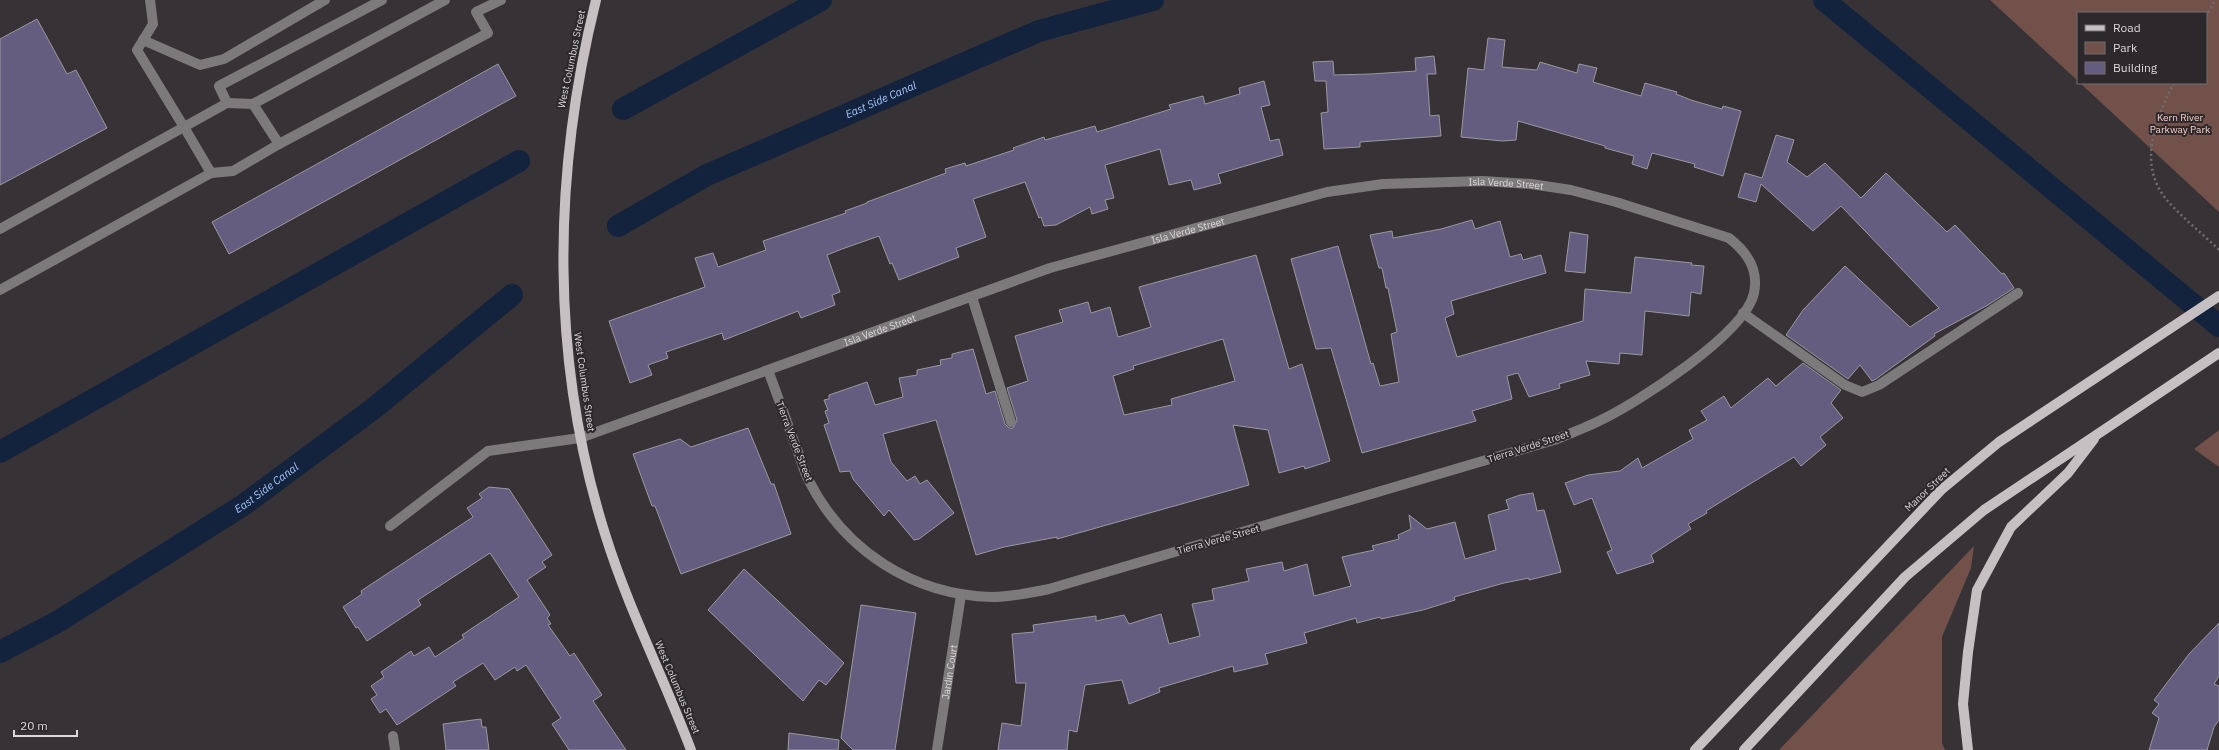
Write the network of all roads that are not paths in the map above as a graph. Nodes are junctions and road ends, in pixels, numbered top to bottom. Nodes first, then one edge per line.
1 (150, 0) edge
2 (325, 0) edge
3 (382, 0) edge
4 (445, 0) edge
5 (501, 0) edge
6 (596, 0) edge
7 (143, 40) junction
8 (227, 103) junction
9 (253, 104) junction
10 (184, 127) junction
11 (279, 144) junction
12 (211, 173) junction
13 (0, 229) edge
14 (0, 290) edge
15 (2018, 293) dead end
16 (972, 296) junction
17 (2219, 296) edge
18 (1743, 313) junction
19 (2219, 352) edge
20 (768, 370) junction
21 (1011, 422) dead end
22 (2098, 433) junction
23 (580, 438) junction
24 (390, 526) dead end
25 (961, 595) junction
26 (393, 736) dead end
27 (394, 750) edge
28 (691, 750) edge
29 (937, 750) edge
30 (1695, 750) edge
31 (1744, 750) edge
32 (1968, 750) edge

1 - 7 street
2 - 7 street
3 - 8 street
4 - 9 street
5 - 11 street
6 - 23 main road, West Columbus Street
7 - 10 street
8 - 9 street
8 - 10 street
9 - 11 street
10 - 12 street
10 - 13 street
11 - 12 street
12 - 14 street
15 - 18 street
16 - 18 street, Isla Verde Street
16 - 20 street, Isla Verde Street
16 - 21 street
17 - 30 main road, Manor Street
18 - 25 street, Tierra Verde Street
19 - 22 main road
20 - 23 street, Isla Verde Street
20 - 25 street, Tierra Verde Street
22 - 31 main road
22 - 32 main road
23 - 24 street, Isla Verde Street
23 - 28 main road, West Columbus Street
25 - 29 street, Jardin Court
26 - 27 street

